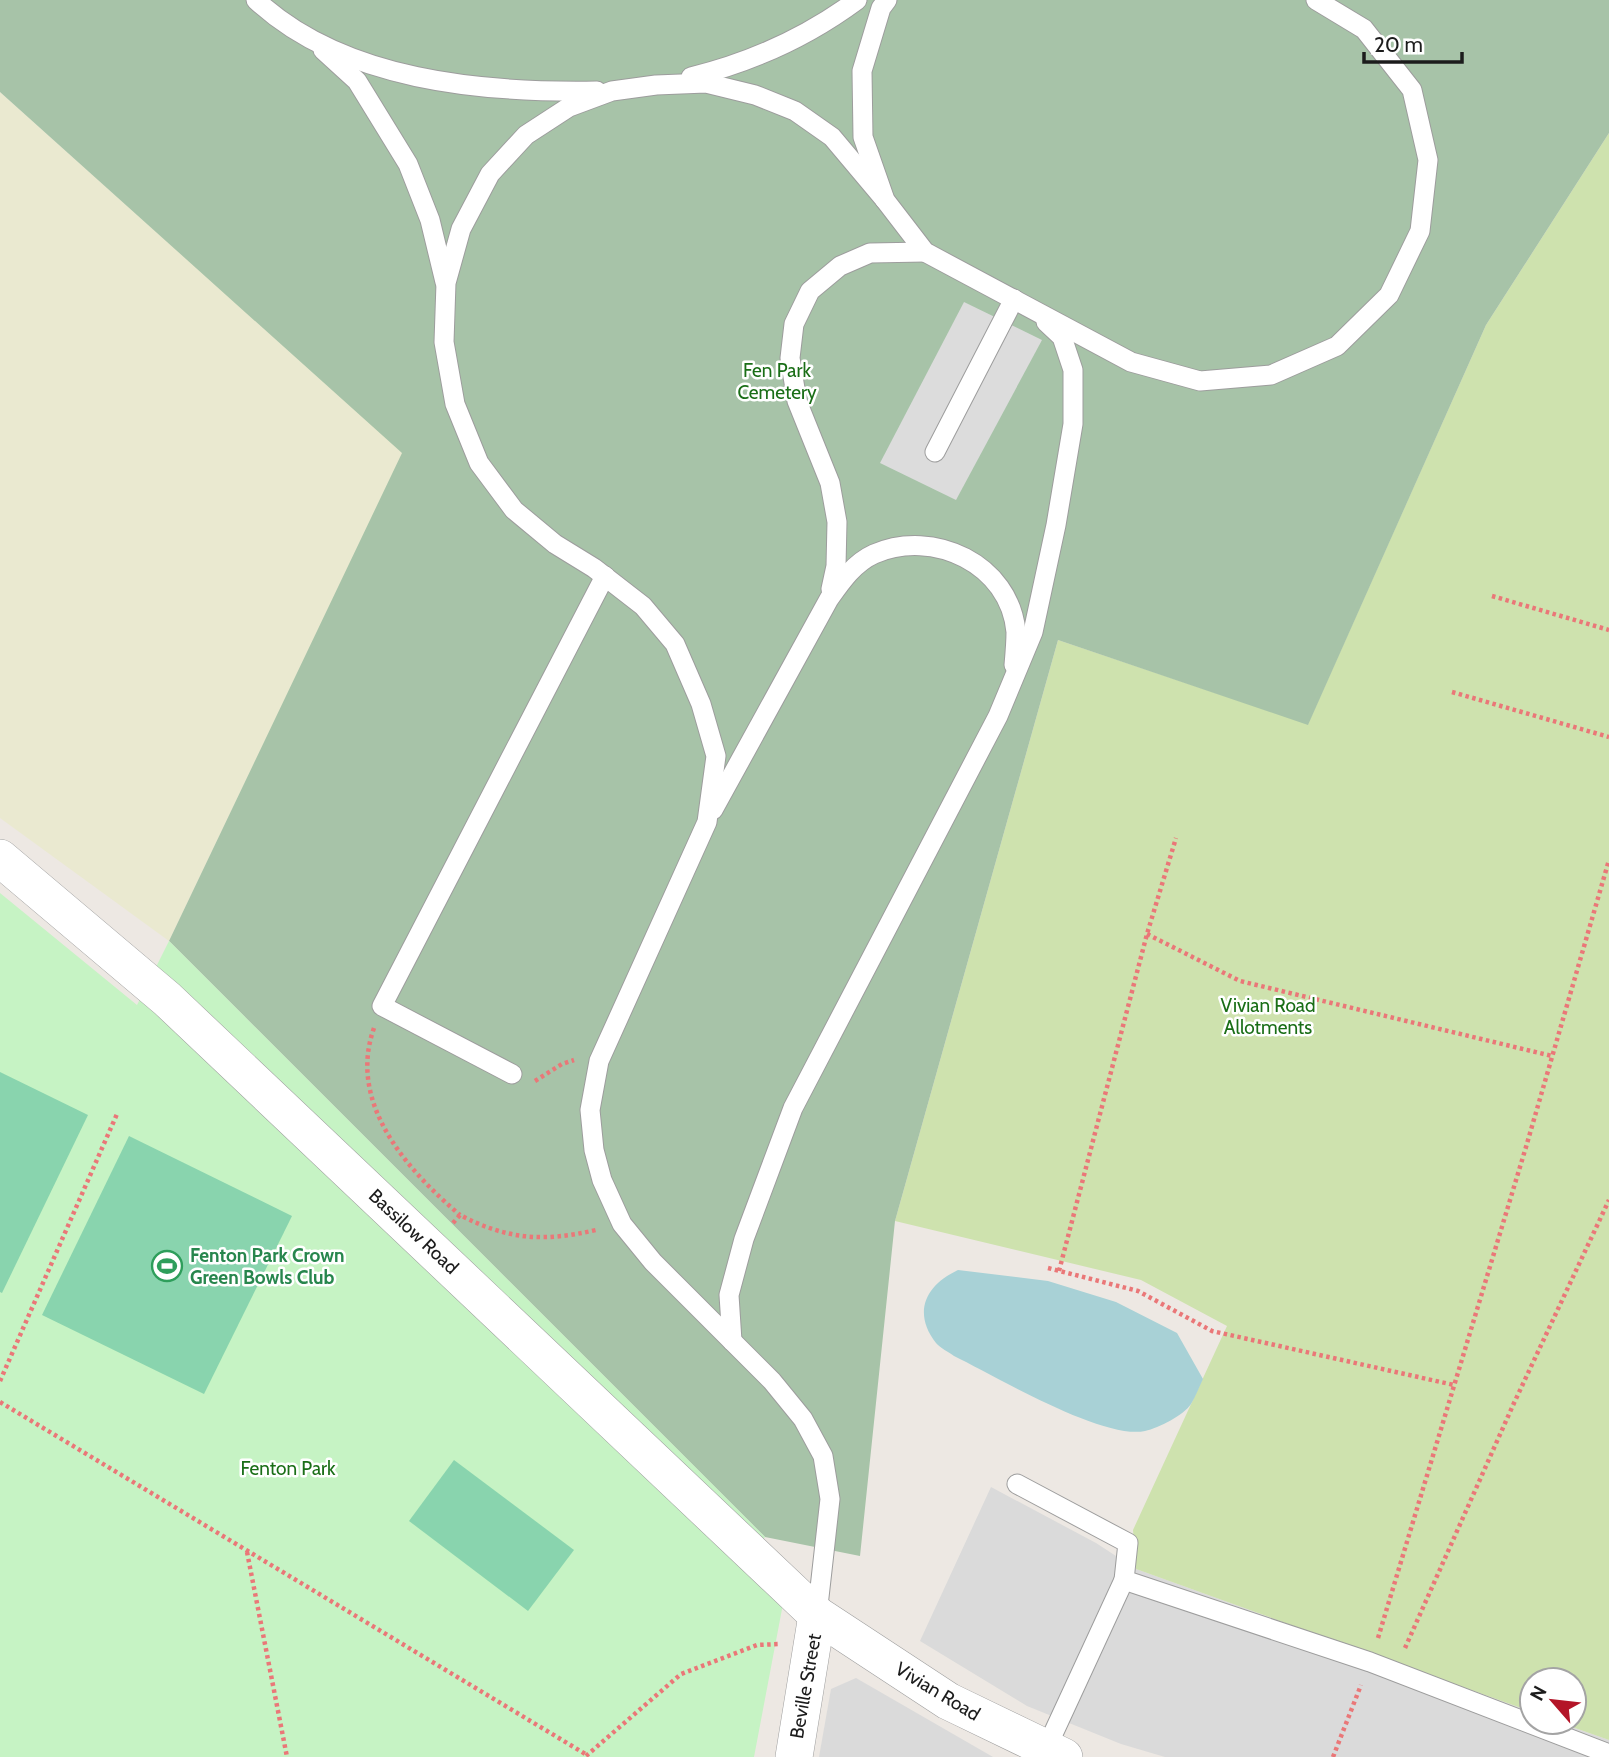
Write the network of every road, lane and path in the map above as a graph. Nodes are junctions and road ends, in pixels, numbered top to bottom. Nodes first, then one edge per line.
1 (256, 0) edge
2 (857, 0) edge
3 (887, 0) edge
4 (1316, 0) edge
5 (315, 42) junction
6 (656, 85) junction
7 (612, 91) junction
8 (885, 200) junction
9 (925, 252) junction
10 (446, 283) junction
11 (1021, 304) junction
12 (935, 452) dead end
13 (605, 576) junction
14 (1492, 596) dead end
15 (829, 599) junction
16 (1609, 630) edge
17 (1452, 692) dead end
18 (1008, 693) junction
19 (1609, 737) edge
20 (707, 822) junction
21 (1176, 838) dead end
22 (0, 858) edge
23 (1609, 860) edge
24 (1147, 933) junction
25 (382, 1006) junction
26 (1552, 1056) junction
27 (599, 1061) junction
28 (513, 1074) joint
29 (117, 1114) dead end
30 (1609, 1200) edge
31 (460, 1214) junction
32 (622, 1224) junction
33 (433, 1249) junction
34 (1048, 1268) dead end
35 (1059, 1270) junction
36 (732, 1341) junction
37 (0, 1381) edge
38 (1454, 1385) junction
39 (0, 1402) edge
40 (1017, 1484) dead end
41 (247, 1550) junction
42 (1124, 1580) junction
43 (815, 1629) junction
44 (1370, 1662) junction
45 (1394, 1671) junction
46 (1055, 1753) edge
47 (1609, 1754) edge
48 (586, 1756) edge
49 (287, 1757) edge
50 (793, 1757) edge
51 (1333, 1757) edge

1 - 5 lane
2 - 6 lane
3 - 8 lane
4 - 11 lane
5 - 7 lane
5 - 10 lane
6 - 7 lane
6 - 8 lane
7 - 10 lane
8 - 9 lane
9 - 11 lane
9 - 15 lane
10 - 13 lane
11 - 12 lane
11 - 18 lane
13 - 20 lane
13 - 25 lane
14 - 16 path
15 - 18 lane
15 - 20 lane
17 - 19 path
18 - 36 lane
20 - 27 lane
21 - 24 path
22 - 33 street, Bassilow Road
23 - 26 path
24 - 26 path
24 - 35 path
25 - 28 lane
25 - 31 path
26 - 38 path
27 - 28 path
27 - 32 lane
29 - 37 path
30 - 45 path
31 - 32 path
31 - 33 path
32 - 36 lane
33 - 43 street, Bassilow Road
34 - 35 path
35 - 38 path
36 - 43 lane
38 - 44 path
39 - 41 path
40 - 42 lane
41 - 48 path
41 - 49 path
42 - 44 lane
42 - 46 lane
43 - 46 street, Vivian Road
43 - 48 path
43 - 50 street, Beville Street
44 - 45 lane
44 - 51 path
45 - 47 lane

